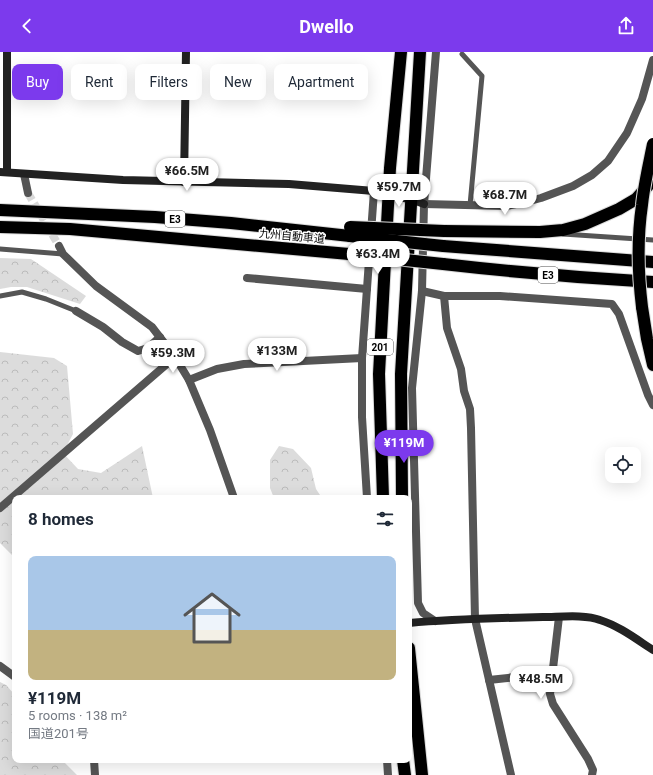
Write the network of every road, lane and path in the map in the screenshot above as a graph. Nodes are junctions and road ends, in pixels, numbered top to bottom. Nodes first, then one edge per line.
1 (7, 52) edge
2 (186, 52) edge
3 (401, 52) edge
4 (420, 52) edge
5 (436, 52) edge
6 (462, 54) dead end
7 (653, 60) edge
8 (653, 144) edge
9 (3, 172) edge
10 (24, 174) junction
11 (653, 180) edge
12 (184, 182) junction
13 (374, 191) junction
14 (28, 193) tunnel mouth
15 (389, 196) junction
16 (411, 199) junction
17 (424, 204) junction
18 (470, 205) junction
19 (0, 210) edge
20 (0, 227) edge
21 (350, 232) junction
22 (540, 232) junction
23 (653, 240) edge
24 (59, 246) tunnel mouth
25 (0, 250) edge
26 (63, 254) junction
27 (653, 262) edge
28 (247, 278) dead end
29 (599, 279) junction
30 (653, 282) edge
31 (653, 287) edge
32 (367, 289) junction
33 (422, 292) junction
34 (0, 296) edge
35 (444, 296) junction
36 (76, 311) joint
37 (160, 337) junction
38 (175, 358) junction
39 (362, 358) junction
40 (653, 365) edge
41 (189, 380) junction
42 (653, 405) edge
43 (15, 495) edge
44 (233, 495) edge
45 (367, 495) edge
46 (383, 495) edge
47 (402, 495) edge
48 (12, 498) edge
49 (0, 508) edge
50 (559, 617) junction
51 (475, 619) junction
52 (435, 621) junction
53 (412, 623) edge
54 (653, 650) edge
55 (0, 666) edge
56 (552, 673) junction
57 (12, 674) edge
58 (412, 677) edge
59 (489, 680) junction
60 (94, 763) edge
61 (386, 763) edge
62 (403, 763) edge
63 (95, 775) edge
64 (388, 775) edge
65 (404, 775) edge
66 (422, 775) edge
67 (511, 775) edge
68 (592, 775) edge

1 - 9 street
2 - 12 street
3 - 15 highway, 201
4 - 16 highway, 201
5 - 17 street
6 - 18 lane
7 - 18 street
8 - 40 highway, bridge
9 - 10 street
10 - 12 street
10 - 14 street
11 - 22 highway
12 - 13 street
13 - 15 street
13 - 32 street
15 - 16 street
15 - 46 highway, 201
16 - 17 street
16 - 47 highway, 201
17 - 18 street
17 - 33 street
19 - 21 highway, 九州自動車道 / E3
20 - 29 highway, 九州自動車道 / E3, bridge
21 - 22 highway, bridge
21 - 27 highway, 九州自動車道 / E3, bridge
22 - 23 lane
24 - 26 street
25 - 26 lane
26 - 37 street
28 - 32 street
29 - 30 highway, 九州自動車道 / E3
29 - 31 highway
32 - 39 street
33 - 35 street
33 - 52 street
34 - 36 lane
35 - 42 street
35 - 51 street
36 - 37 street
37 - 38 street
38 - 41 street
38 - 43 street
39 - 41 street
39 - 45 street
41 - 44 street
48 - 49 street
50 - 51 street
50 - 54 street
50 - 56 street
51 - 52 street
51 - 59 street
52 - 53 street
55 - 57 street
56 - 59 street
56 - 68 street
58 - 66 highway
59 - 67 street
60 - 63 street
61 - 64 street
62 - 65 highway

